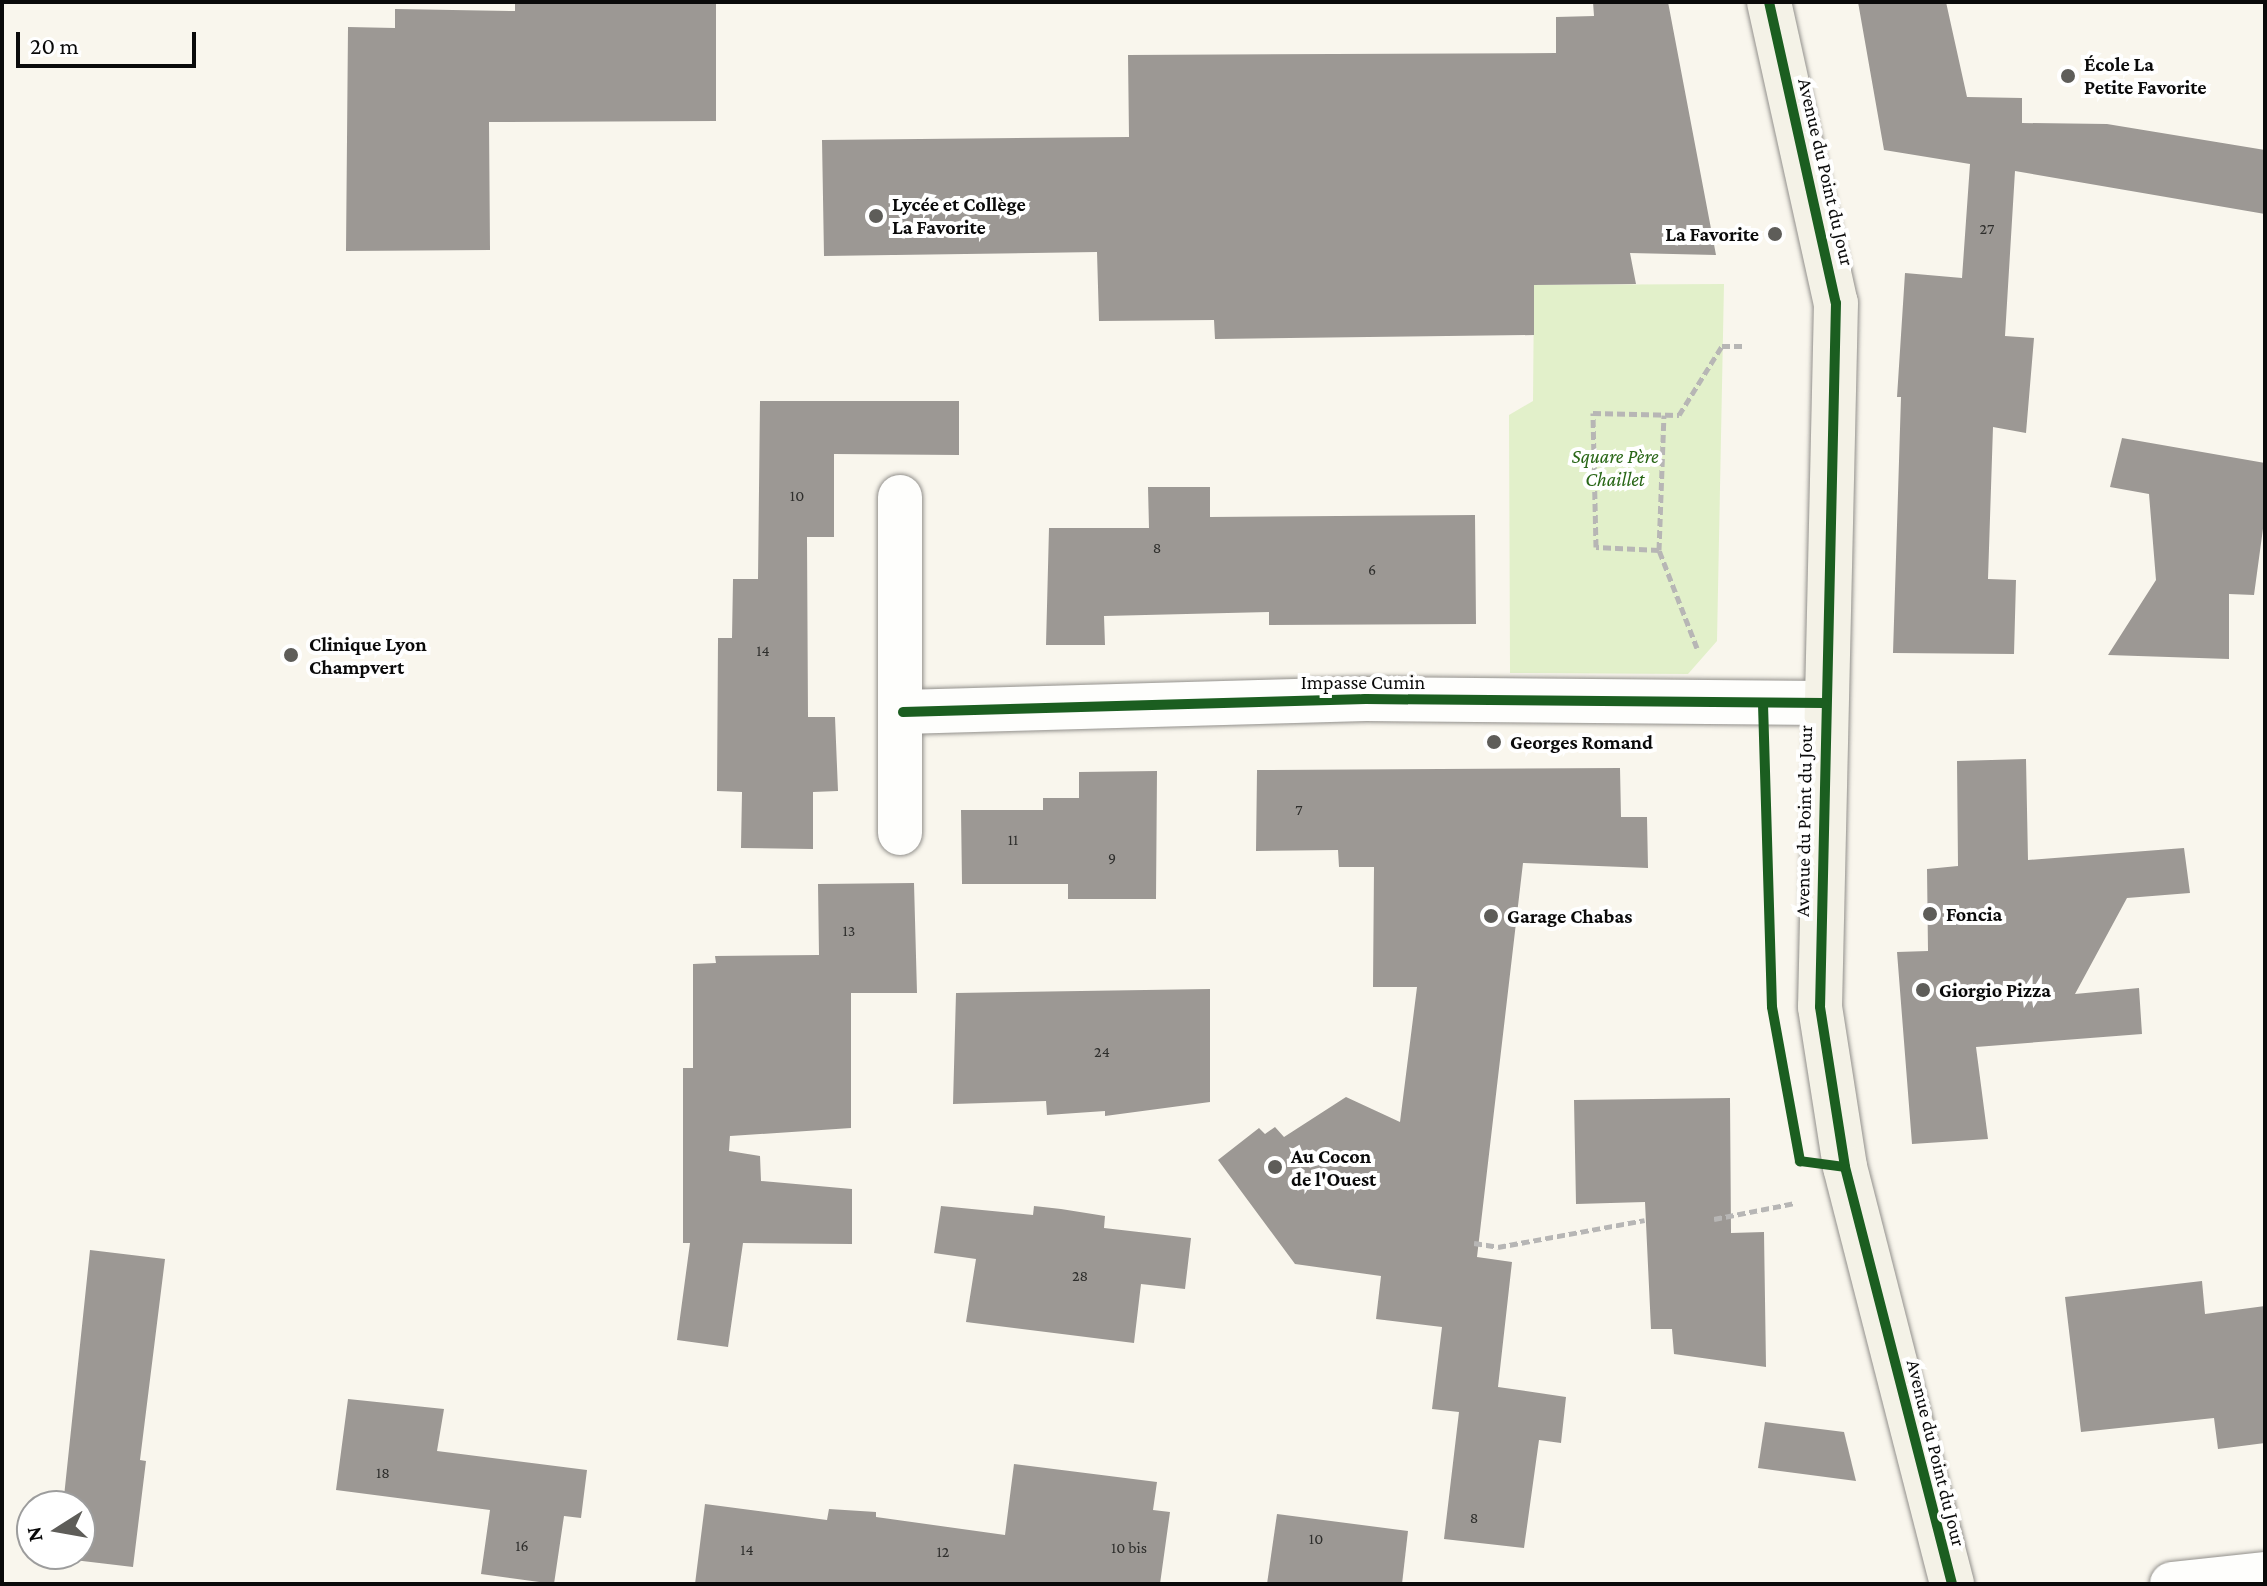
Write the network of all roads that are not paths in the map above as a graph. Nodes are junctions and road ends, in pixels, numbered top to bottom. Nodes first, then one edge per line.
1 (1769, 2) edge
2 (900, 497) dead end
3 (1824, 703) junction
4 (903, 712) junction
5 (900, 833) dead end
6 (2265, 1574) edge
7 (1952, 1584) edge
8 (2172, 1584) edge

1 - 3 main road, Avenue du Point du Jour
2 - 4 street
3 - 4 street, Impasse Cumin
3 - 7 main road, Avenue du Point du Jour
4 - 5 street
6 - 8 street

